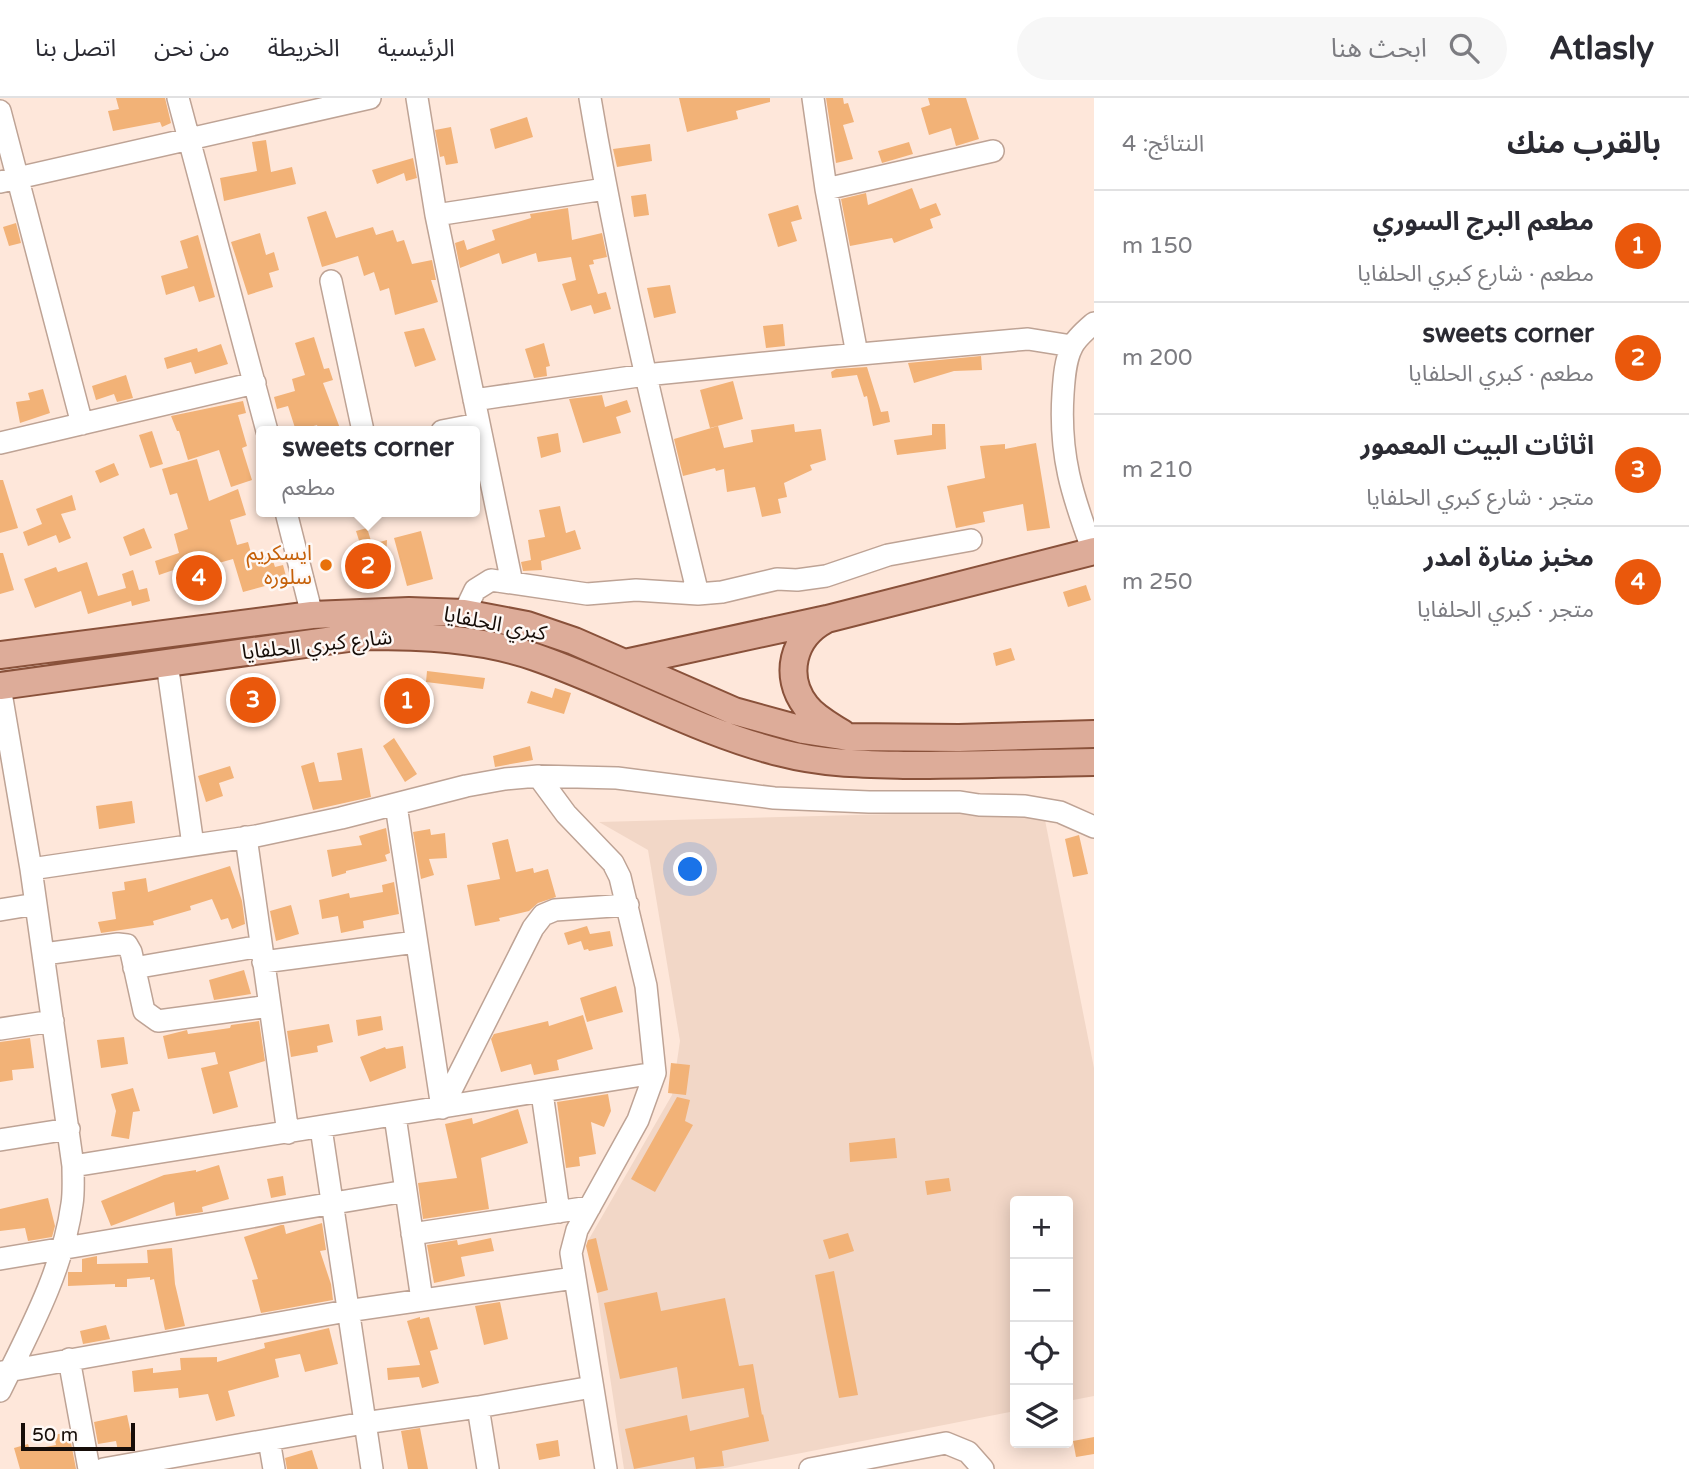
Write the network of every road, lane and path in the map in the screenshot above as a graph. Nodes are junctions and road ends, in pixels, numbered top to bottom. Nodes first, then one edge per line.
1 (178, 98) edge
2 (417, 98) edge
3 (590, 98) edge
4 (813, 98) edge
5 (360, 99) edge
6 (0, 111) edge
7 (189, 139) junction
8 (993, 151) dead end
9 (9, 180) edge
10 (605, 189) junction
11 (826, 189) junction
12 (436, 215) junction
13 (331, 281) dead end
14 (1094, 323) edge
15 (1072, 346) junction
16 (857, 354) junction
17 (645, 374) junction
18 (255, 383) junction
19 (474, 400) junction
20 (82, 424) junction
21 (478, 424) joint
22 (266, 426) edge
23 (362, 426) edge
24 (468, 426) edge
25 (480, 433) edge
26 (0, 443) edge
27 (287, 517) edge
28 (971, 540) dead end
29 (1093, 551) edge
30 (512, 583) junction
31 (698, 594) junction
32 (464, 613) junction
33 (312, 615) junction
34 (827, 619) junction
35 (0, 655) edge
36 (167, 663) junction
37 (625, 663) junction
38 (0, 687) edge
39 (1094, 734) edge
40 (848, 737) junction
41 (1094, 762) edge
42 (538, 776) junction
43 (9, 799) edge
44 (960, 802) junction
45 (396, 805) junction
46 (1094, 814) edge
47 (1094, 827) edge
48 (246, 837) junction
49 (193, 845) junction
50 (31, 869) junction
51 (36, 905) junction
52 (628, 905) junction
53 (0, 910) edge
54 (416, 942) junction
55 (44, 954) junction
56 (262, 954) junction
57 (134, 968) junction
58 (270, 1006) junction
59 (53, 1021) junction
60 (0, 1029) edge
61 (655, 1073) junction
62 (542, 1093) junction
63 (442, 1108) junction
64 (395, 1116) junction
65 (320, 1128) junction
66 (69, 1129) junction
67 (288, 1133) junction
68 (0, 1140) edge
69 (73, 1166) junction
70 (406, 1191) junction
71 (332, 1204) junction
72 (590, 1207) junction
73 (559, 1212) junction
74 (412, 1234) junction
75 (62, 1250) junction
76 (0, 1259) edge
77 (574, 1278) junction
78 (422, 1300) junction
79 (348, 1311) junction
80 (69, 1359) junction
81 (5, 1371) edge
82 (592, 1387) junction
83 (0, 1391) edge
84 (478, 1407) junction
85 (364, 1423) junction
86 (269, 1440) junction
87 (199, 1461) edge
88 (89, 1469) edge
89 (103, 1469) edge
90 (274, 1469) edge
91 (372, 1469) edge
92 (488, 1469) edge
93 (606, 1469) edge
94 (810, 1469) edge
95 (983, 1469) edge

1 - 7 street
2 - 12 street
3 - 10 street
4 - 11 street
5 - 7 street
6 - 9 street
7 - 9 street
7 - 18 street
8 - 11 street
9 - 20 street
10 - 12 street
10 - 17 street
11 - 16 street
12 - 19 street
13 - 23 street
14 - 15 street
15 - 16 street
15 - 29 street
16 - 17 street
17 - 19 street
17 - 31 street
18 - 20 street
18 - 22 street
19 - 21 street
20 - 26 street
21 - 24 street
25 - 30 street
27 - 33 street
28 - 31 street
29 - 34 main road
30 - 31 street
30 - 32 street
32 - 33 main road, كبري الحلفايا
32 - 37 main road, كبري الحلفايا
33 - 35 main road, كبري الحلفايا
34 - 37 main road
34 - 40 main road
36 - 38 main road, شارع كبري الحلفايا
36 - 41 main road, شارع كبري الحلفايا
36 - 49 street
37 - 40 main road, كبري الحلفايا
38 - 43 street
39 - 40 main road, كبري الحلفايا
42 - 44 street
42 - 45 street
42 - 52 street
43 - 50 street
44 - 46 street
44 - 47 street
45 - 48 street
45 - 54 street
48 - 49 street
48 - 56 street
49 - 50 street
50 - 51 street
51 - 53 street
51 - 55 street
52 - 61 street
52 - 63 street
54 - 56 street
54 - 63 street
55 - 57 street
55 - 59 street
56 - 57 street
56 - 58 street
57 - 58 street
58 - 67 street
59 - 60 street
59 - 66 street
61 - 62 street
61 - 72 street
62 - 63 street
62 - 73 street
63 - 64 street
64 - 65 street
64 - 70 street
65 - 67 street
65 - 71 street
66 - 68 street
66 - 69 street
67 - 69 street
69 - 75 street
70 - 71 street
70 - 74 street
71 - 75 street
71 - 79 street
72 - 73 street
72 - 77 street
73 - 74 street
74 - 78 street
75 - 76 street
75 - 81 street
77 - 78 street
77 - 82 street
78 - 79 street
79 - 80 street
79 - 85 street
80 - 81 street
80 - 88 street
81 - 83 street
82 - 84 street
82 - 93 street
84 - 85 street
84 - 92 street
85 - 86 street
85 - 91 street
86 - 87 street
86 - 90 street
87 - 89 street
94 - 95 street

